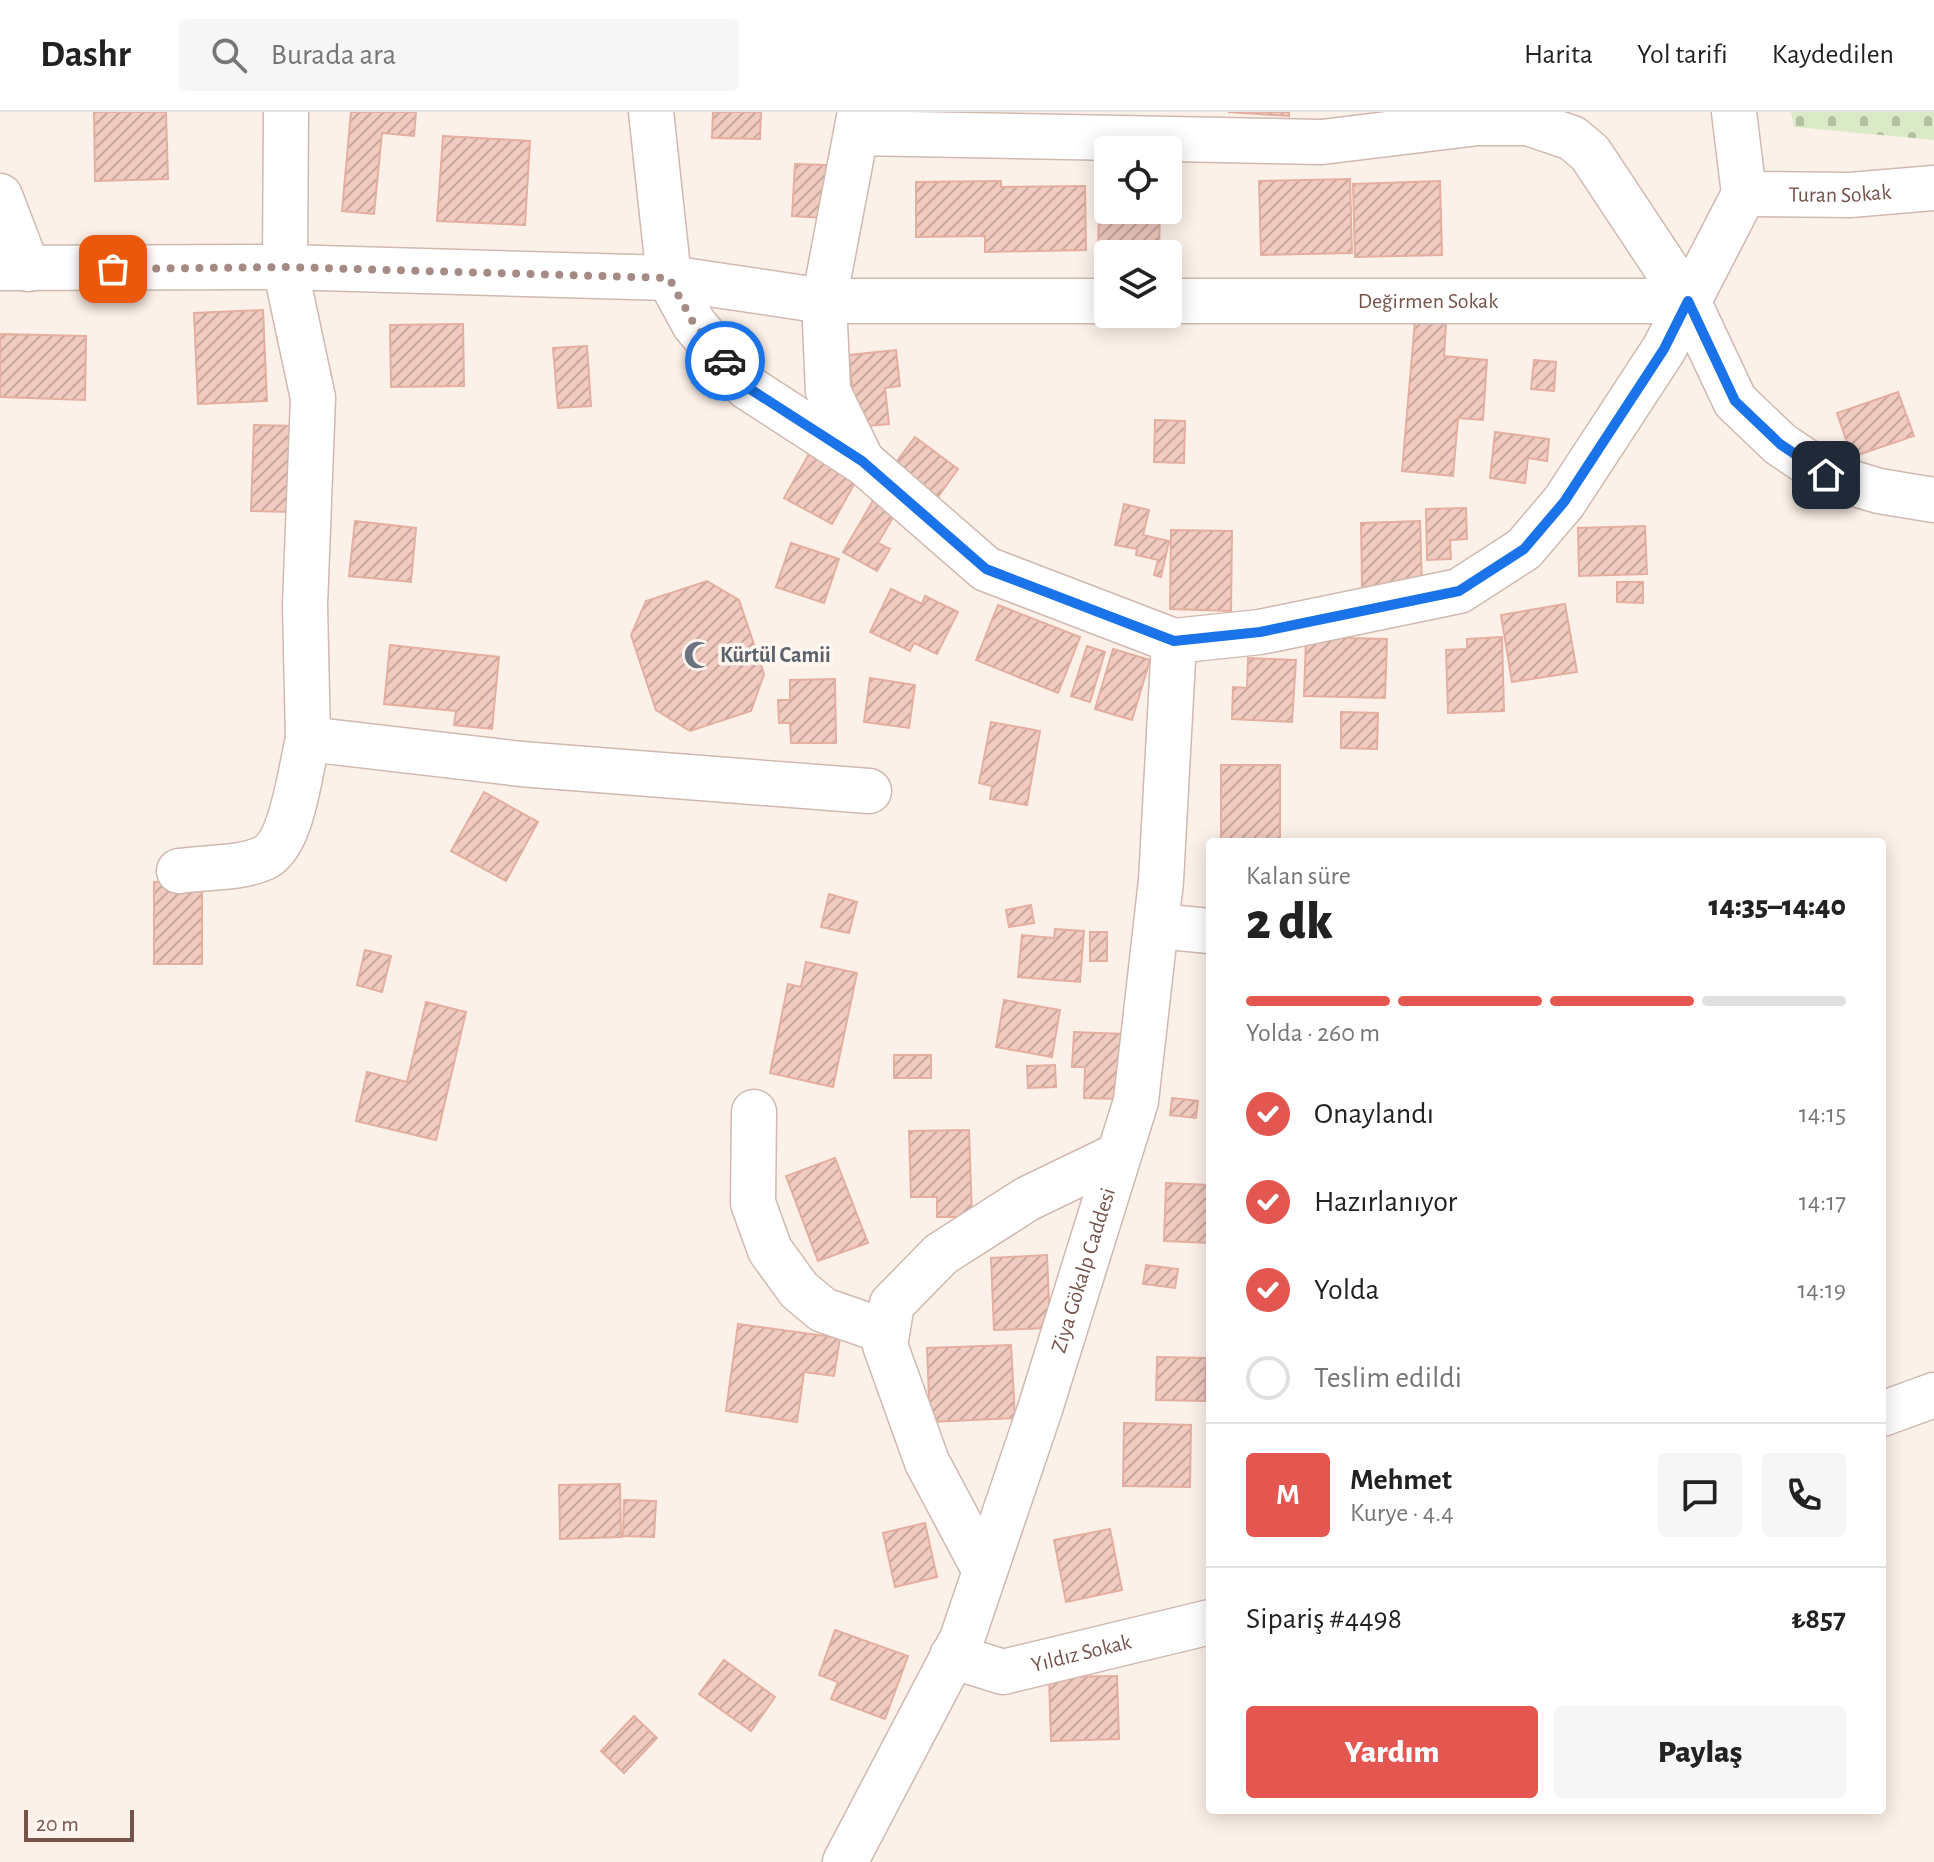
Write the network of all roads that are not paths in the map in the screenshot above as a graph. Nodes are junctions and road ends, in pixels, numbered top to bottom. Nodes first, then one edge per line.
1 (286, 112) edge
2 (651, 112) edge
3 (1734, 112) edge
4 (1487, 118) edge
5 (858, 122) edge
6 (1934, 188) edge
7 (1744, 194) junction
8 (0, 196) edge
9 (285, 267) junction
10 (14, 269) edge
11 (669, 278) junction
12 (824, 301) junction
13 (1094, 301) edge
14 (1182, 301) edge
15 (1688, 301) junction
16 (862, 461) junction
17 (1934, 500) edge
18 (1174, 641) junction
19 (308, 739) junction
20 (869, 791) dead end
21 (179, 871) dead end
22 (1157, 926) junction
23 (1206, 931) edge
24 (754, 1112) dead end
25 (1118, 1155) junction
26 (887, 1332) junction
27 (1934, 1395) edge
28 (1886, 1413) edge
29 (985, 1571) junction
30 (1206, 1623) edge
31 (952, 1656) junction
32 (845, 1862) edge

1 - 9 street
2 - 11 street
3 - 7 street
4 - 5 street
4 - 15 street
5 - 12 street
6 - 7 street, Turan Sokak
7 - 15 street
8 - 10 street
9 - 10 street
9 - 11 street
9 - 19 street
11 - 12 street
11 - 16 street
12 - 13 street
12 - 16 street
14 - 15 street, Değirmen Sokak
15 - 17 street
15 - 18 street
16 - 18 street
18 - 22 street, Ziya Gökalp Caddesi
19 - 20 street
19 - 21 street
22 - 23 street
22 - 25 street, Ziya Gökalp Caddesi
24 - 26 street
25 - 26 street
25 - 29 street, Ziya Gökalp Caddesi
26 - 29 street
27 - 28 street
29 - 31 street, Ziya Gökalp Caddesi
30 - 31 street, Yıldız Sokak
31 - 32 street, Ziya Gökalp Caddesi

